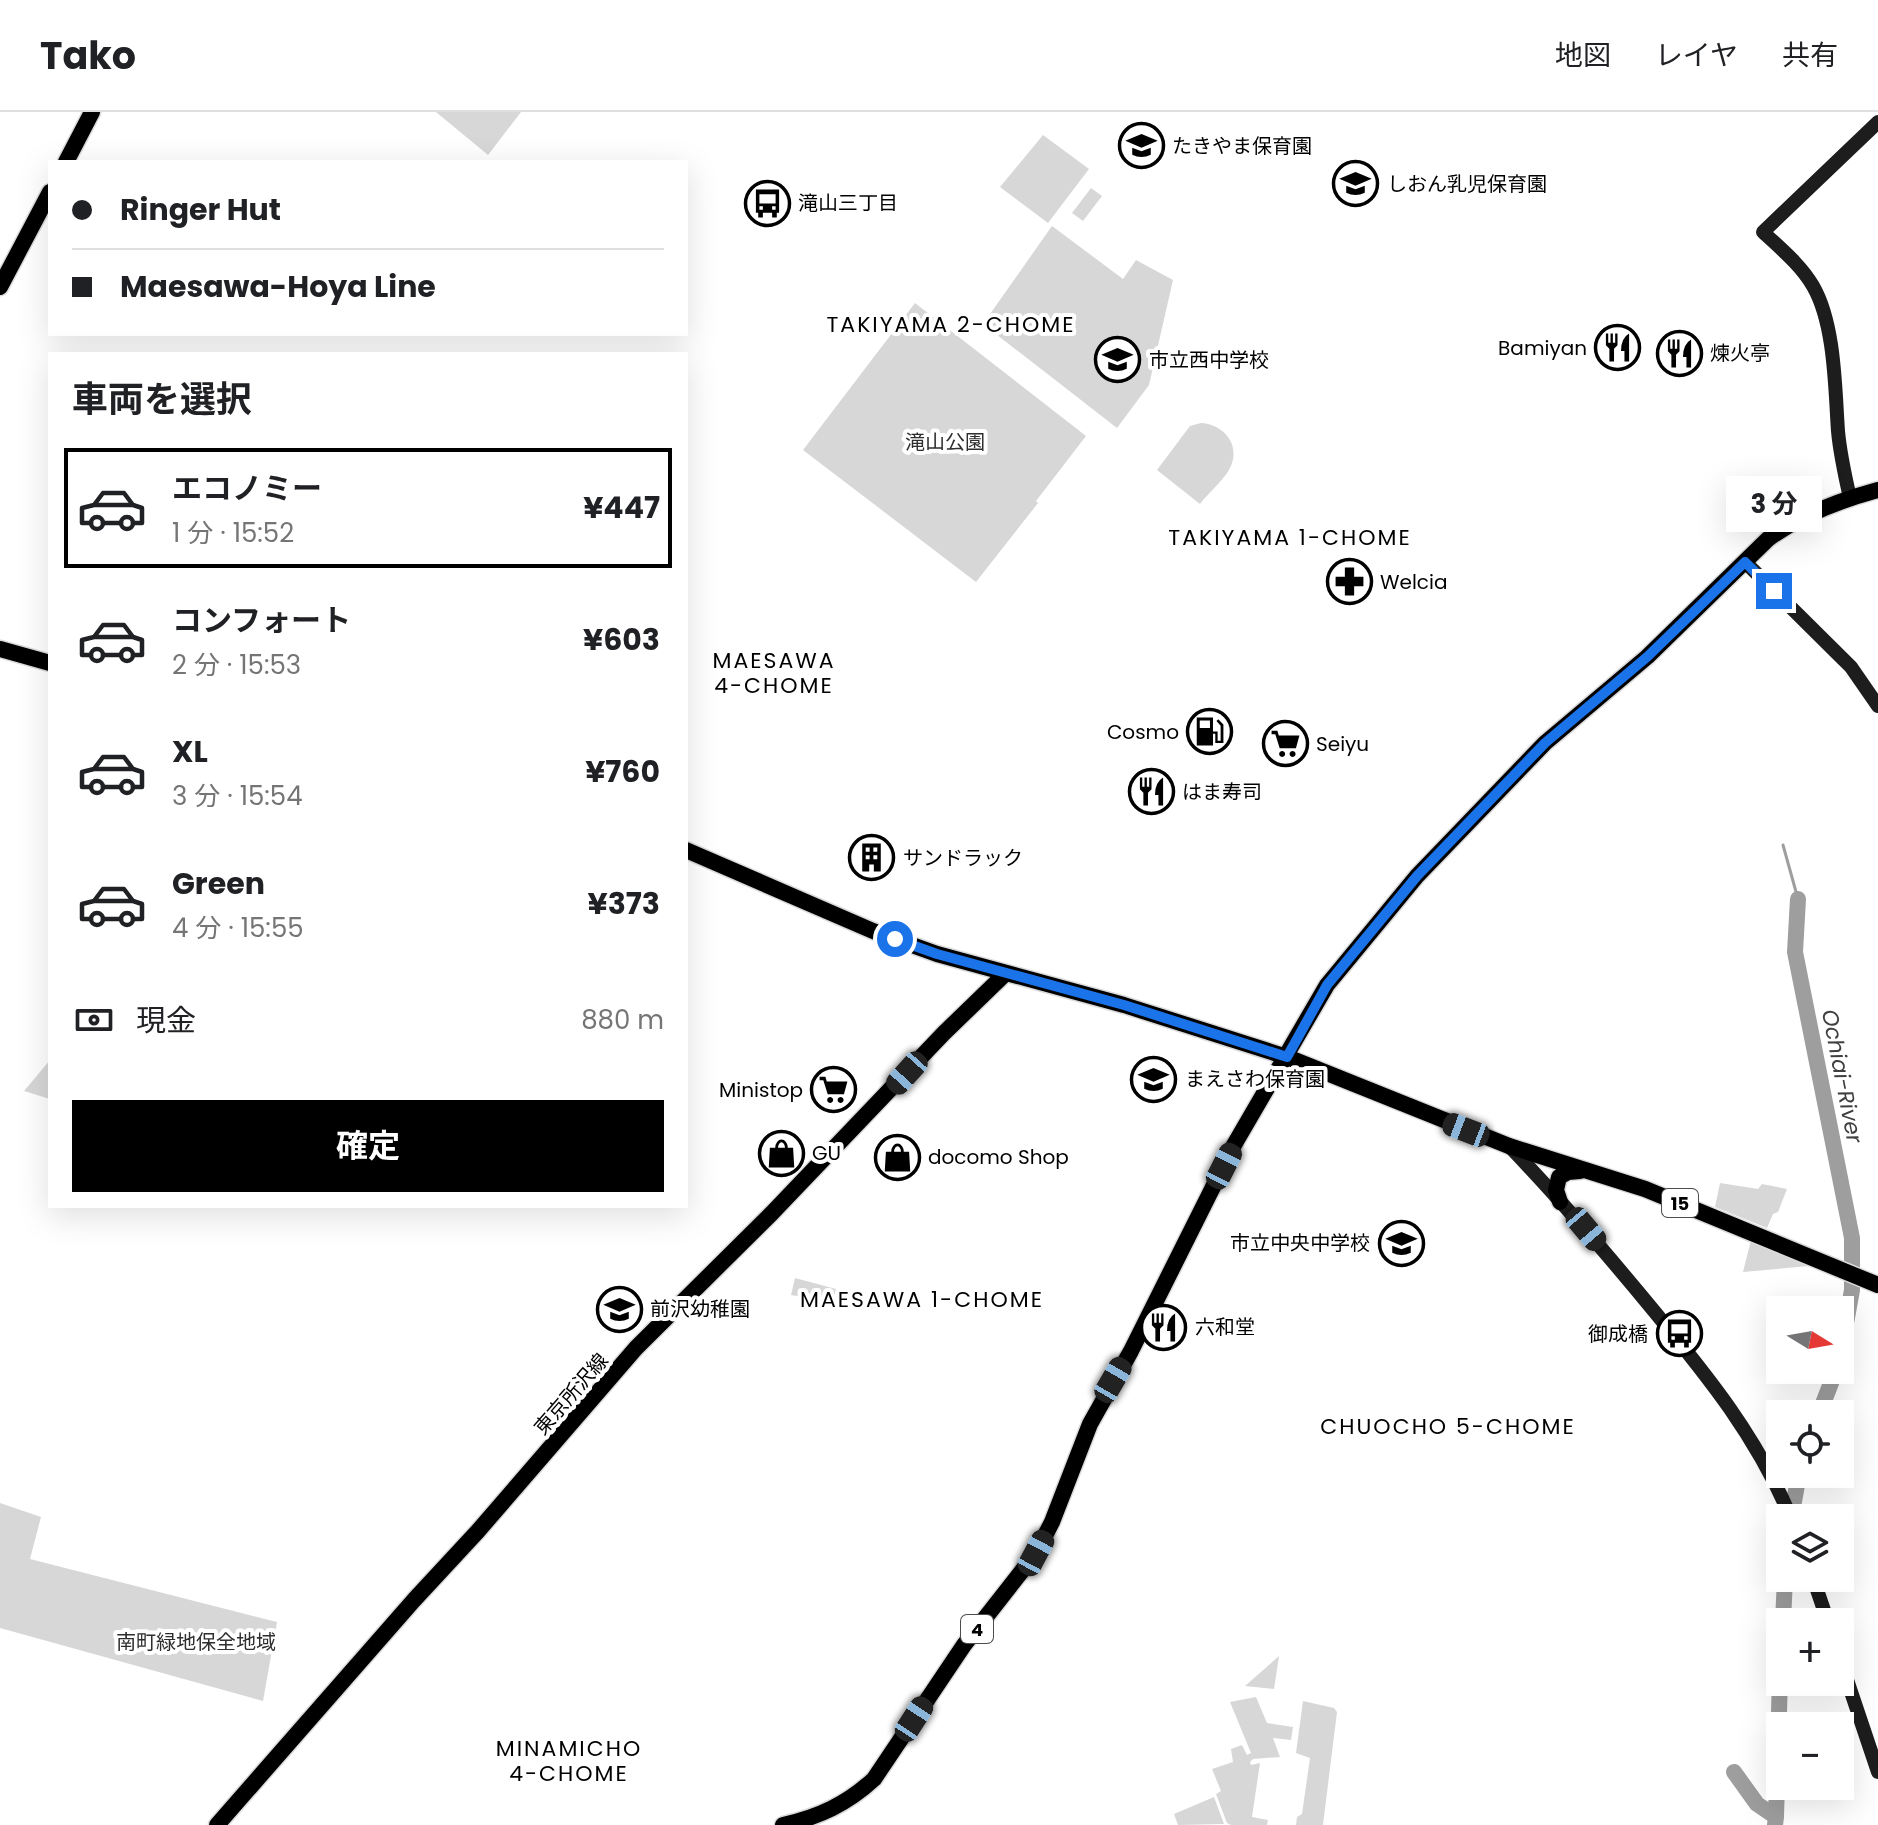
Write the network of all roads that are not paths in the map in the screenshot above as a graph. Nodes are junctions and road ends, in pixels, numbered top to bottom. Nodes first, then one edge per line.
1 (92, 112) edge
2 (1878, 122) edge
3 (67, 160) edge
4 (48, 196) edge
5 (0, 287) edge
6 (1878, 490) edge
7 (1850, 498) junction
8 (1745, 562) junction
9 (0, 649) edge
10 (48, 662) edge
11 (1878, 706) edge
12 (688, 851) edge
13 (1006, 973) junction
14 (1287, 1057) junction
15 (1509, 1146) junction
16 (1585, 1171) junction
17 (1560, 1202) junction
18 (1863, 1279) edge
19 (1785, 1504) edge
20 (1852, 1696) edge
21 (1878, 1772) edge
22 (217, 1825) edge
23 (783, 1825) edge

1 - 3 main road
2 - 7 main road
4 - 5 main road
6 - 7 main road, 4
7 - 8 main road, 4
8 - 11 main road
8 - 14 main road, 4
9 - 10 main road
12 - 13 main road, 15
13 - 14 main road, 15
13 - 22 main road, 東京所沢線
14 - 15 main road, 15
14 - 23 main road, 4
15 - 16 main road, 15
15 - 17 main road
16 - 17 main road
16 - 18 main road, 15
17 - 19 main road
20 - 21 main road

